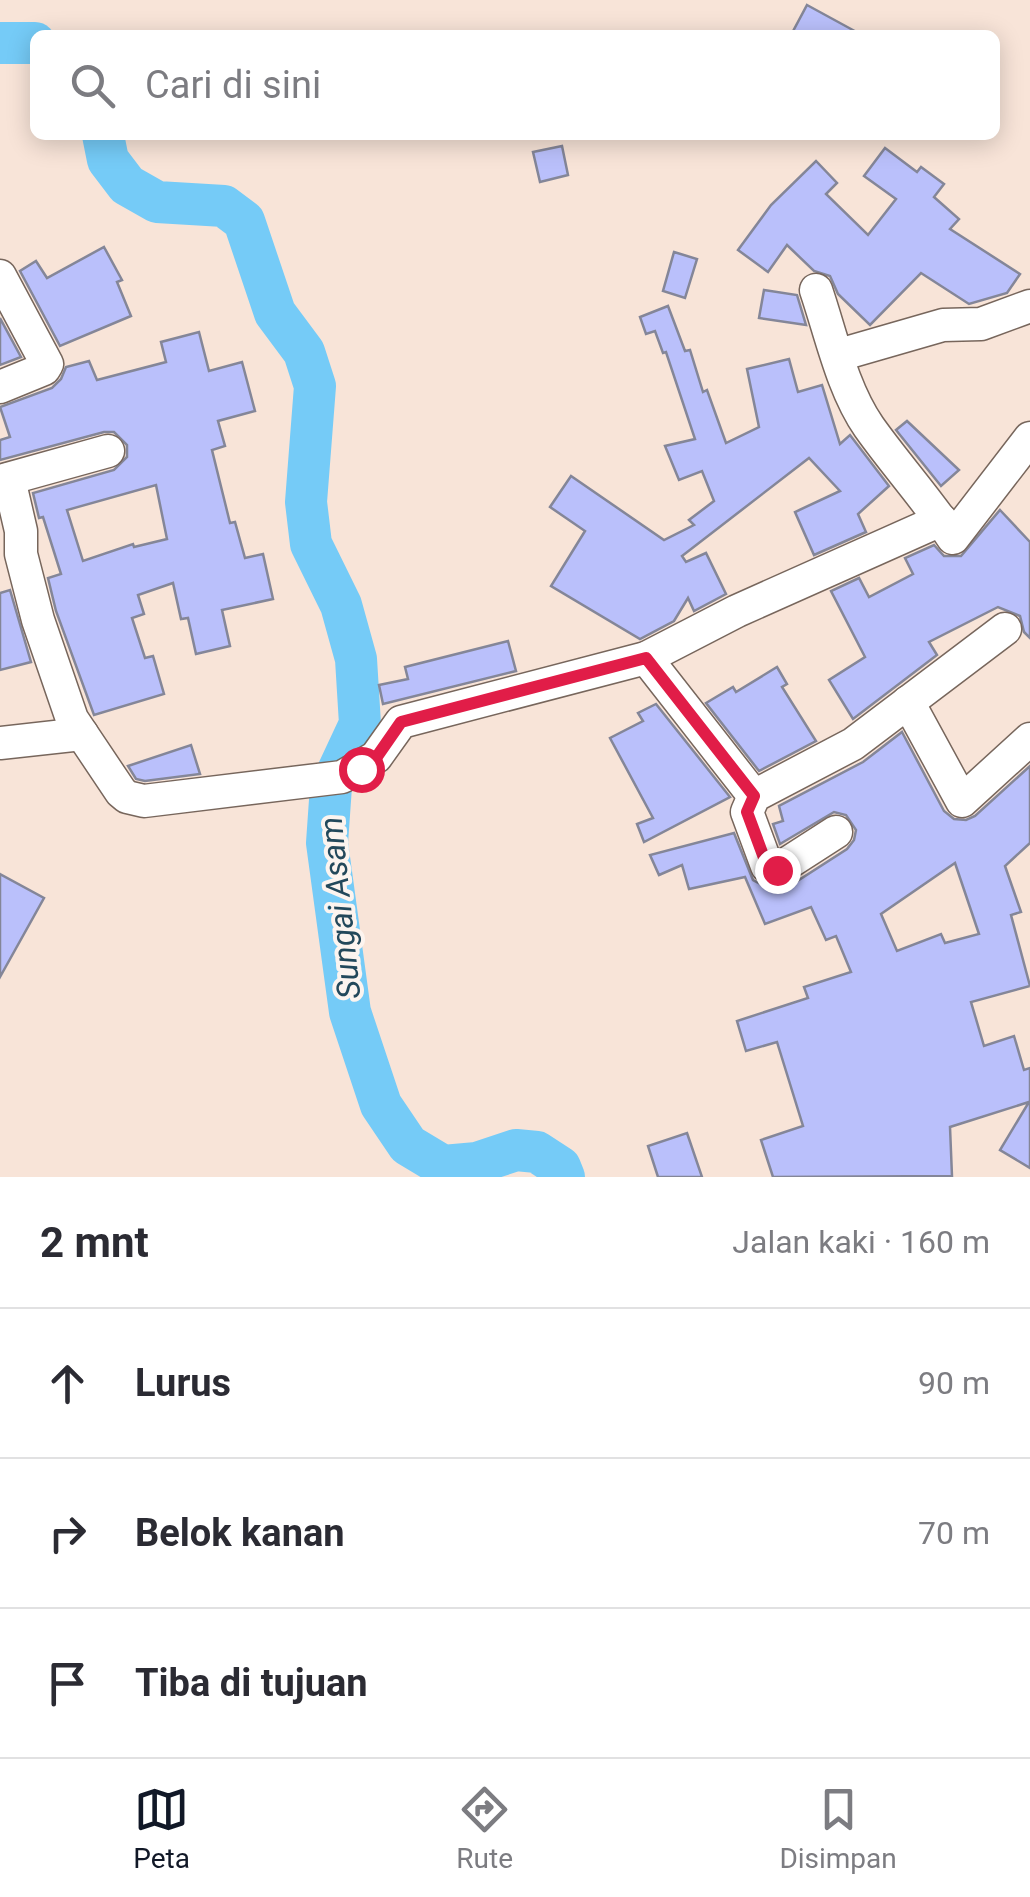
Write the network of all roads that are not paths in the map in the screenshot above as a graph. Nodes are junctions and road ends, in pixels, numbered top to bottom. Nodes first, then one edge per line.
1 (0, 276) edge
2 (816, 290) dead end
3 (1030, 306) edge
4 (838, 355) junction
5 (0, 387) edge
6 (1030, 438) edge
7 (108, 451) dead end
8 (4, 480) edge
9 (941, 520) junction
10 (1006, 629) dead end
11 (646, 658) junction
12 (908, 702) junction
13 (82, 734) junction
14 (1030, 739) edge
15 (0, 743) edge
16 (754, 796) junction
17 (836, 832) dead end

1 - 5 street
2 - 4 street
3 - 4 street
4 - 9 street
6 - 9 street
7 - 8 street
8 - 13 street
9 - 11 street
10 - 12 street
11 - 13 street
11 - 16 street
12 - 14 street
12 - 16 street
13 - 15 street
16 - 17 street

